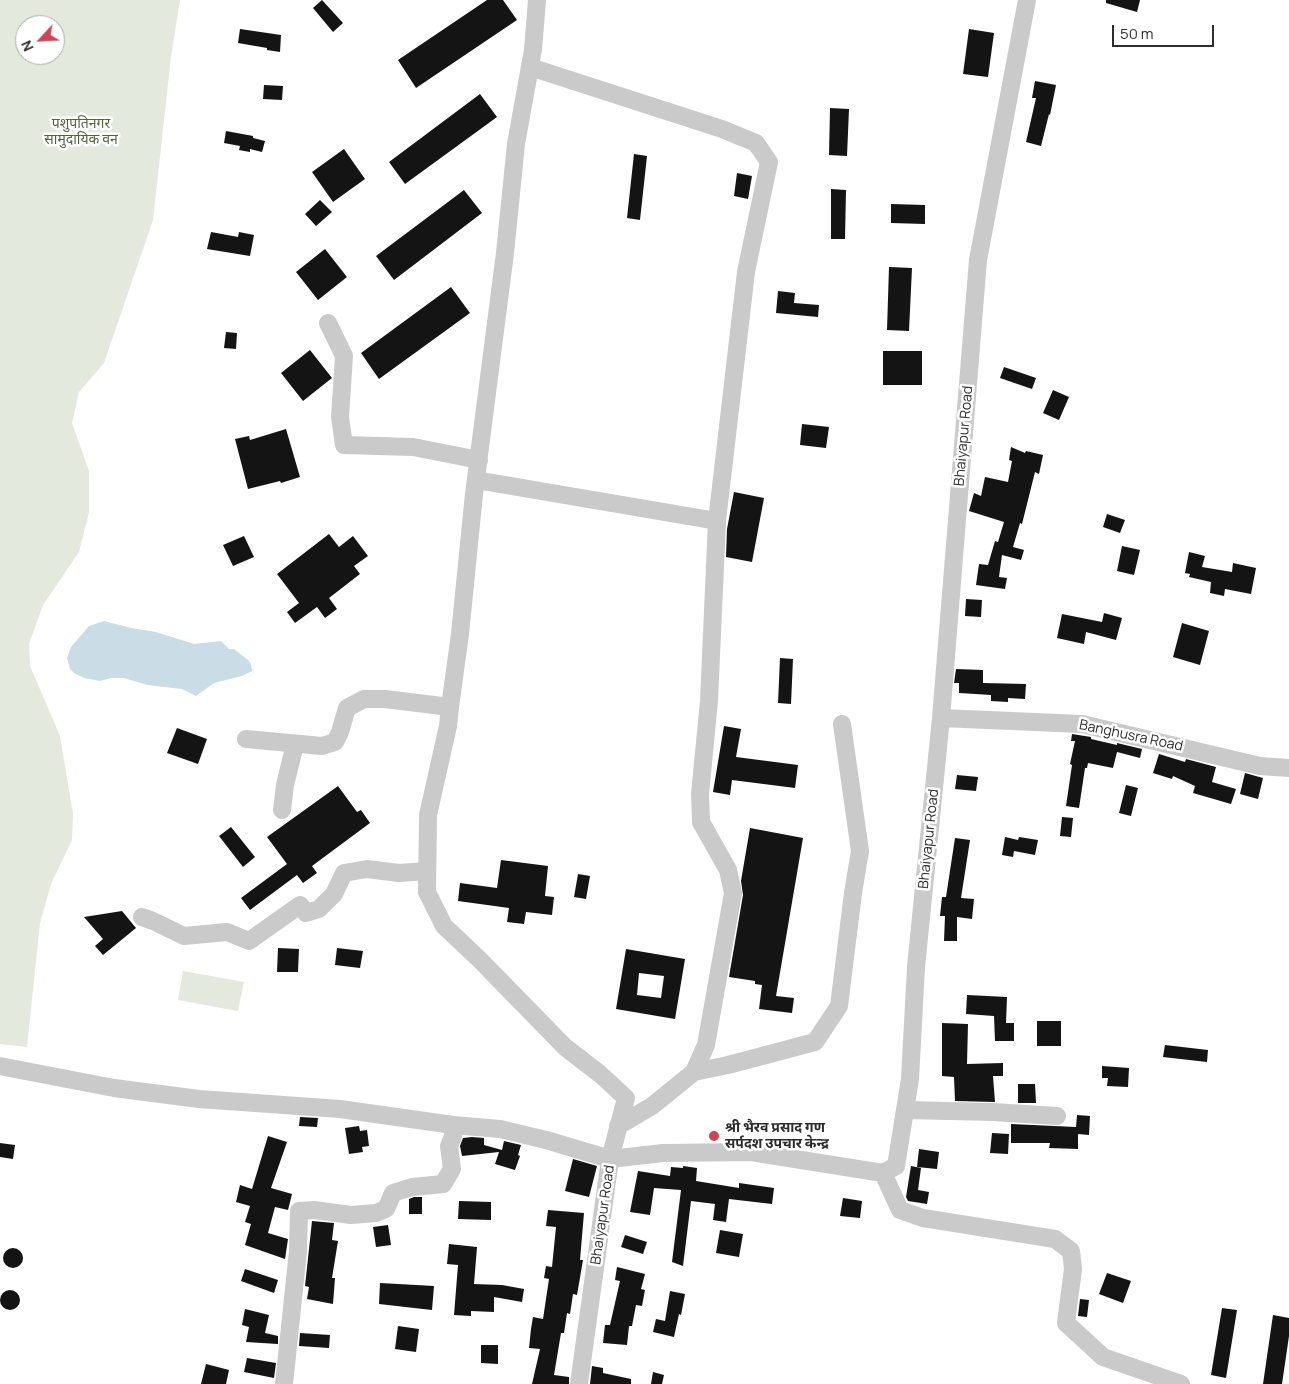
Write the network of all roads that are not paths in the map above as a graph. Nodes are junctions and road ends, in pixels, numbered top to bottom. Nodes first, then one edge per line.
1 (537, 0) edge
2 (1027, 0) edge
3 (530, 67) junction
4 (328, 323) dead end
5 (479, 460) junction
6 (476, 480) junction
7 (717, 521) junction
8 (450, 707) junction
9 (941, 718) junction
10 (842, 724) dead end
11 (246, 739) dead end
12 (295, 744) junction
13 (1289, 768) edge
14 (282, 810) dead end
15 (427, 872) junction
16 (142, 917) dead end
17 (0, 1066) edge
18 (694, 1072) junction
19 (905, 1110) junction
20 (1057, 1116) dead end
21 (453, 1125) junction
22 (618, 1126) junction
23 (610, 1159) junction
24 (883, 1173) junction
25 (284, 1384) edge
26 (580, 1384) edge
27 (1181, 1384) edge

1 - 3 street
2 - 9 street, Bhaiyapur Road
3 - 5 street
3 - 7 street
4 - 5 street
5 - 6 street
6 - 7 street
6 - 8 street
7 - 18 street
8 - 12 street
8 - 15 street
9 - 13 street, Banghusra Road
9 - 19 street, Bhaiyapur Road
10 - 18 street
11 - 12 street
12 - 14 street
15 - 16 street
15 - 22 street
17 - 21 street
18 - 22 street
19 - 20 street
19 - 24 street, Bhaiyapur Road
21 - 23 street
21 - 25 street
22 - 23 street
23 - 24 street, Bhaiyapur Road
23 - 26 street, Bhaiyapur Road
24 - 27 street

